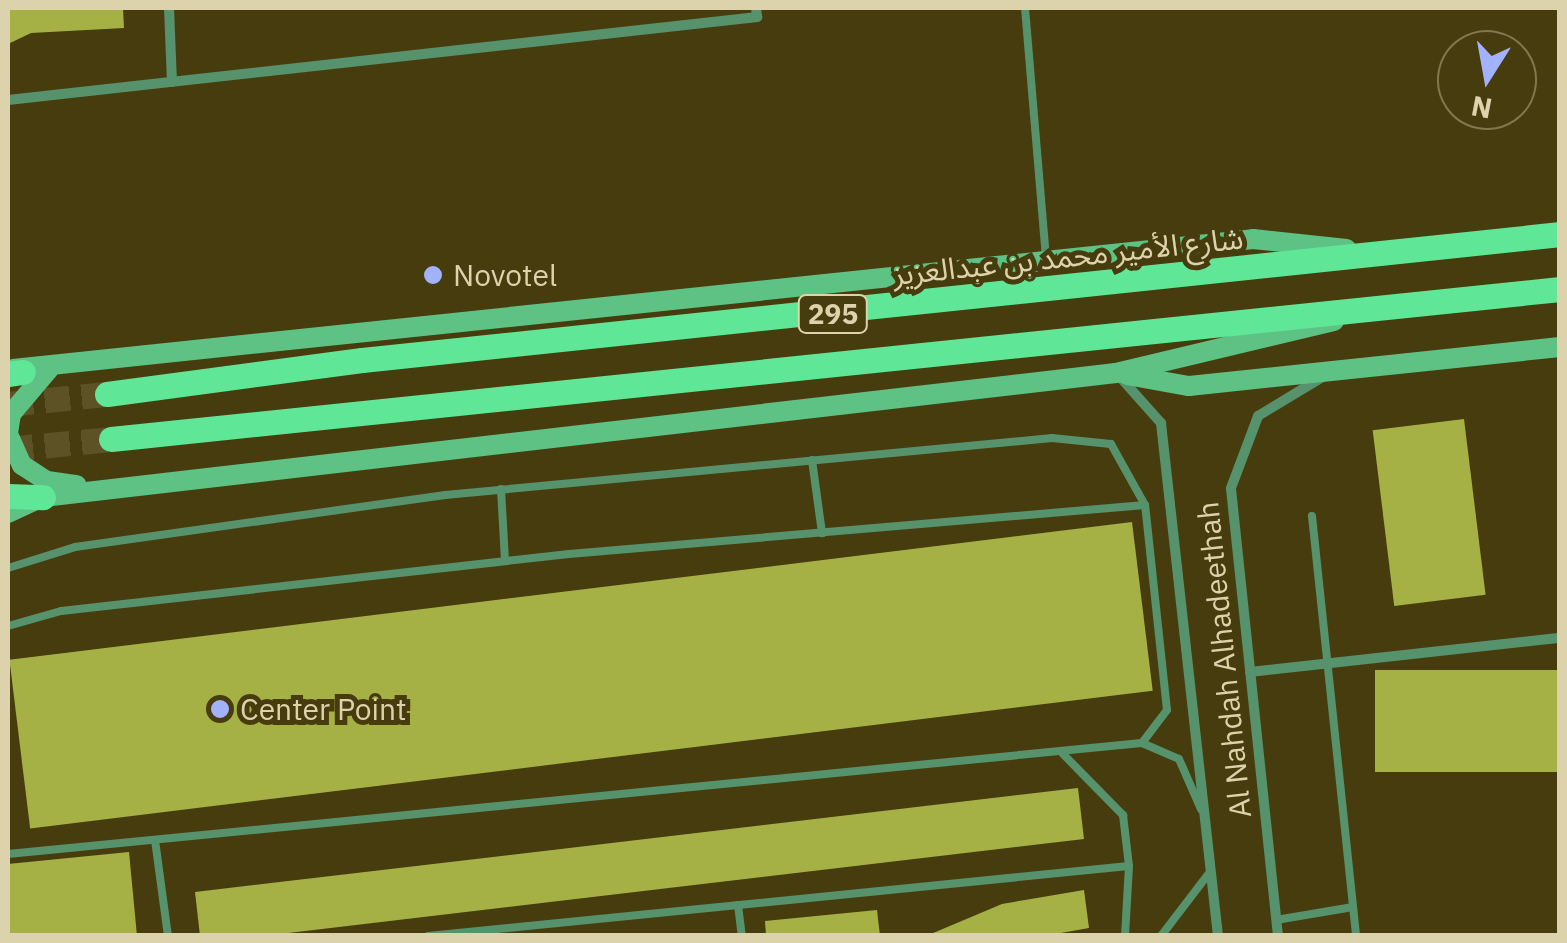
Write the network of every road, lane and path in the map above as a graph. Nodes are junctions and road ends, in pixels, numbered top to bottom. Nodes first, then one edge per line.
1 (169, 8) edge
2 (756, 8) edge
3 (1024, 8) edge
4 (172, 82) junction
5 (8, 100) edge
6 (1560, 234) edge
7 (1387, 254) junction
8 (1046, 262) junction
9 (1560, 289) edge
10 (1392, 305) junction
11 (1560, 347) edge
12 (1336, 368) junction
13 (22, 371) edge
14 (1116, 373) junction
15 (107, 394) tunnel mouth
16 (111, 439) tunnel mouth
17 (812, 460) junction
18 (501, 489) junction
19 (104, 490) junction
20 (8, 496) edge
21 (42, 497) junction
22 (1145, 505) junction
23 (8, 513) edge
24 (1312, 516) dead end
25 (822, 532) junction
26 (505, 561) junction
27 (8, 568) edge
28 (8, 626) edge
29 (1560, 638) edge
30 (1328, 663) junction
31 (1250, 672) junction
32 (1142, 743) junction
33 (1063, 754) junction
34 (1205, 818) junction
35 (154, 840) junction
36 (8, 854) edge
37 (1129, 866) junction
38 (1211, 870) junction
39 (738, 904) junction
40 (1353, 907) junction
41 (1276, 920) junction
42 (168, 936) edge
43 (428, 936) edge
44 (742, 936) edge
45 (1126, 936) edge
46 (1161, 936) edge
47 (1218, 936) edge
48 (1278, 936) edge
49 (1356, 936) edge

1 - 4 street
2 - 4 street
3 - 8 lane
4 - 5 street
6 - 7 main road, شارع الأمير محمد بن عبدالعزيز / 295
7 - 8 main road
7 - 15 main road, شارع الأمير محمد بن عبدالعزيز / 295
8 - 13 main road
9 - 10 main road, 295
10 - 14 main road
10 - 16 main road, 295
11 - 12 main road
12 - 14 main road
12 - 31 street, Al Nahdah Alhadeethah
13 - 19 main road
14 - 19 main road
14 - 34 street, Al Nahdah Alhadeethah
17 - 18 lane
17 - 22 lane
17 - 25 lane
18 - 26 lane
18 - 27 lane
19 - 21 main road
20 - 21 main road
21 - 23 main road
22 - 25 lane
22 - 32 lane
24 - 30 lane
25 - 26 lane
26 - 28 lane
29 - 30 street
30 - 31 street
30 - 40 lane
31 - 41 street, Al Nahdah Alhadeethah
32 - 33 lane
32 - 34 lane
33 - 35 lane
33 - 37 lane
34 - 38 street, Al Nahdah Alhadeethah
35 - 36 lane
35 - 42 lane
37 - 39 lane
37 - 45 lane
38 - 46 lane
38 - 47 street, Al Nahdah Alhadeethah
39 - 43 lane
39 - 44 lane
40 - 41 lane
40 - 49 lane
41 - 48 street, Al Nahdah Alhadeethah

